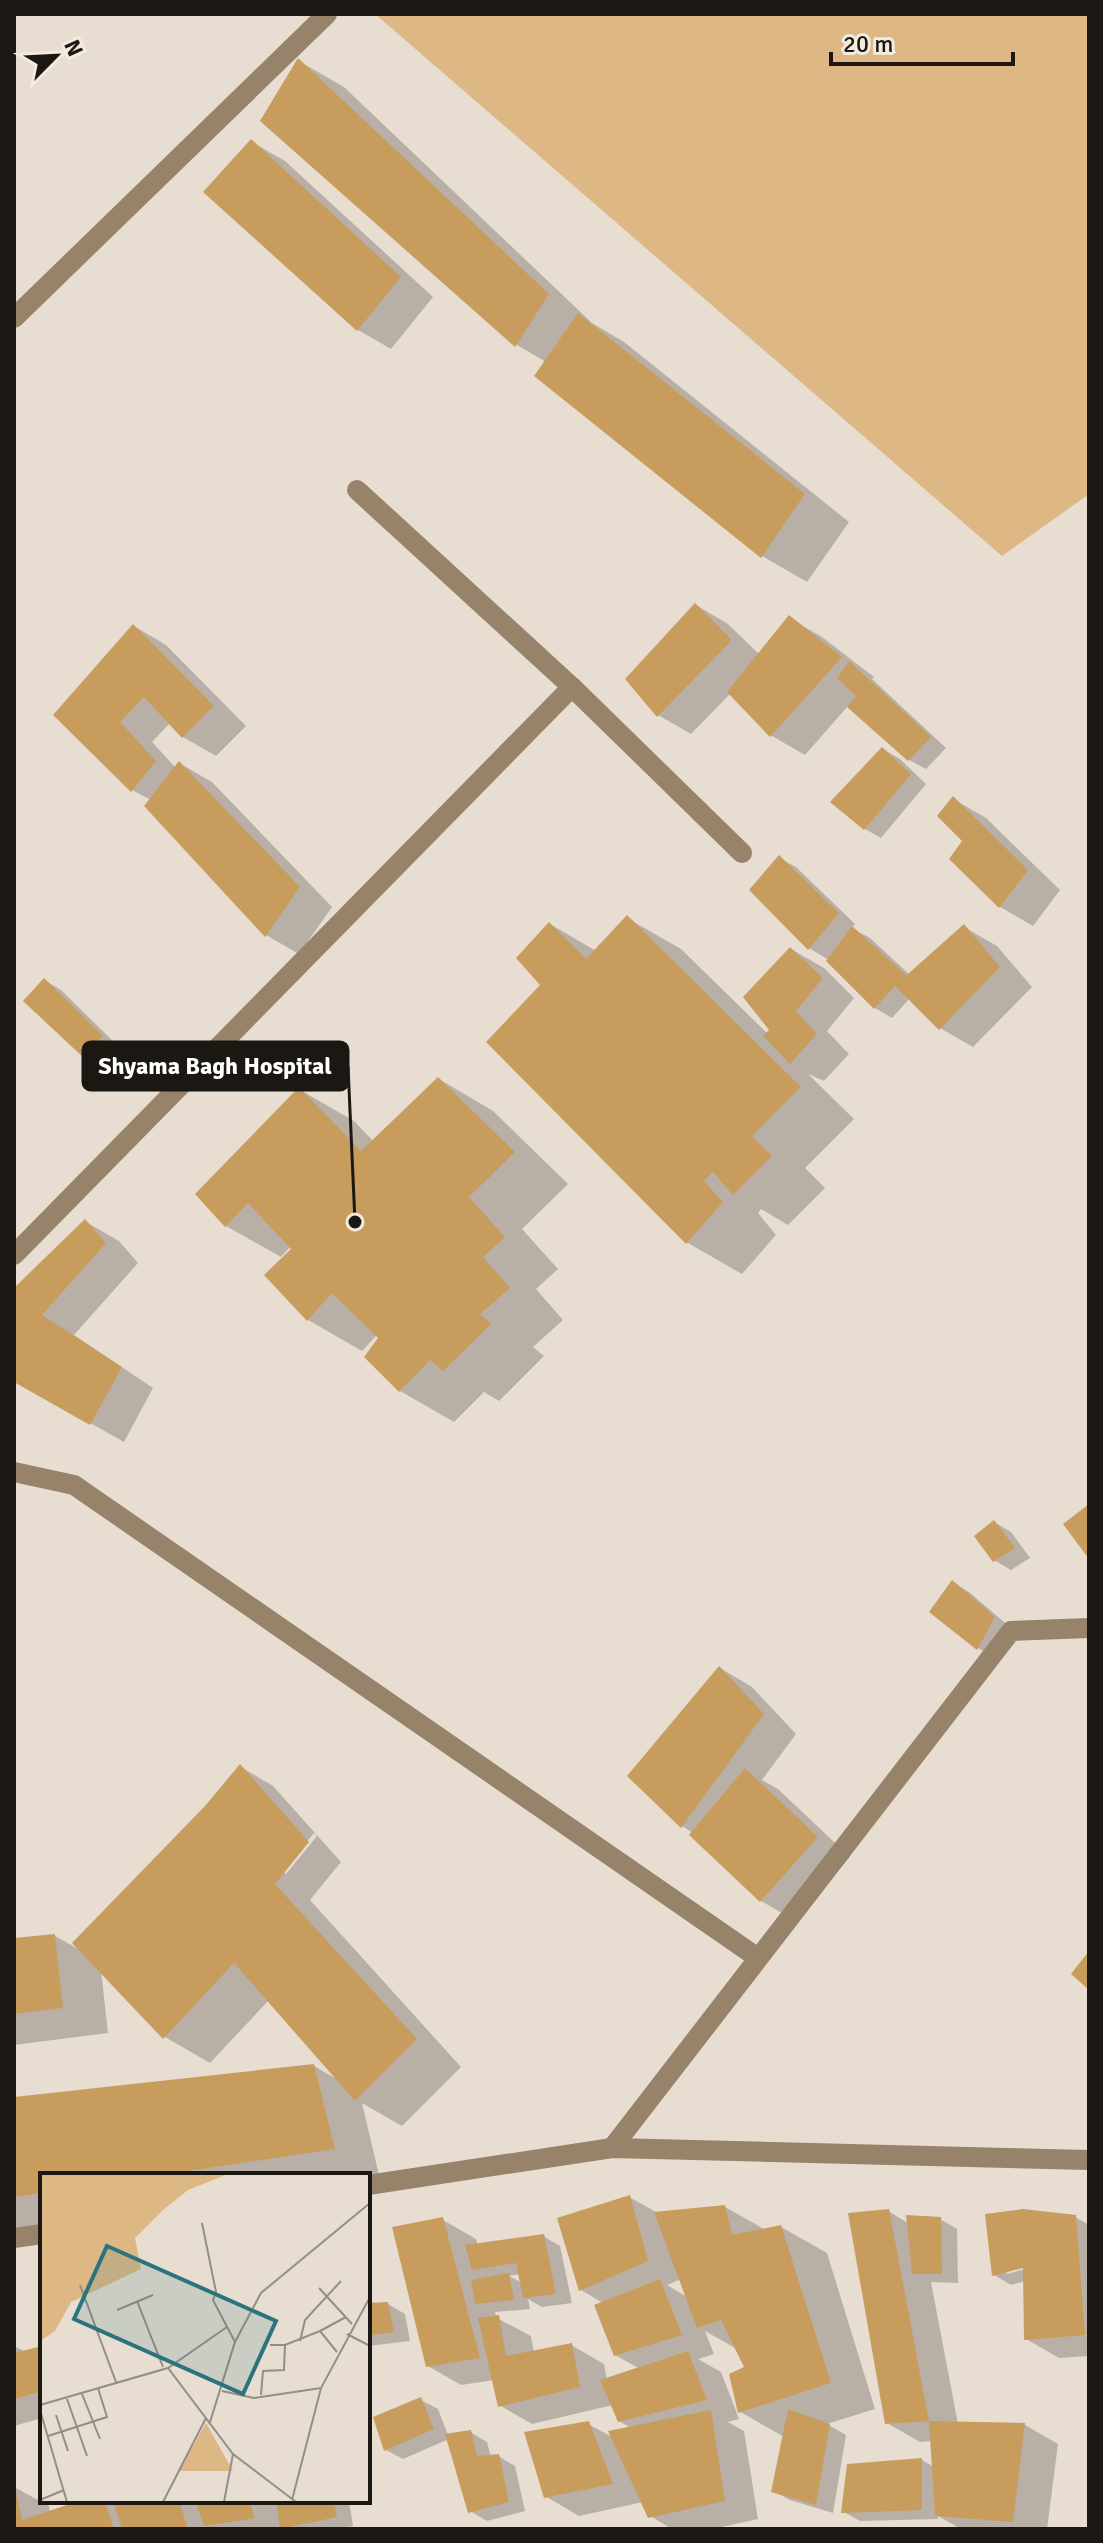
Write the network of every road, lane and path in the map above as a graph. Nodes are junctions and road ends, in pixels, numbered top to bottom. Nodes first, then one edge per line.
1 (327, 14) edge
2 (14, 318) edge
3 (357, 490) dead end
4 (572, 687) junction
5 (742, 853) dead end
6 (14, 1255) edge
7 (14, 1472) edge
8 (1089, 1628) edge
9 (758, 1958) junction
10 (612, 2148) junction
11 (1089, 2160) edge
12 (370, 2185) edge
13 (40, 2234) edge
14 (14, 2238) edge

1 - 2 street
3 - 4 street
4 - 5 street
4 - 6 street
7 - 9 street
8 - 9 street
9 - 10 street
10 - 11 street
10 - 12 street
13 - 14 street

